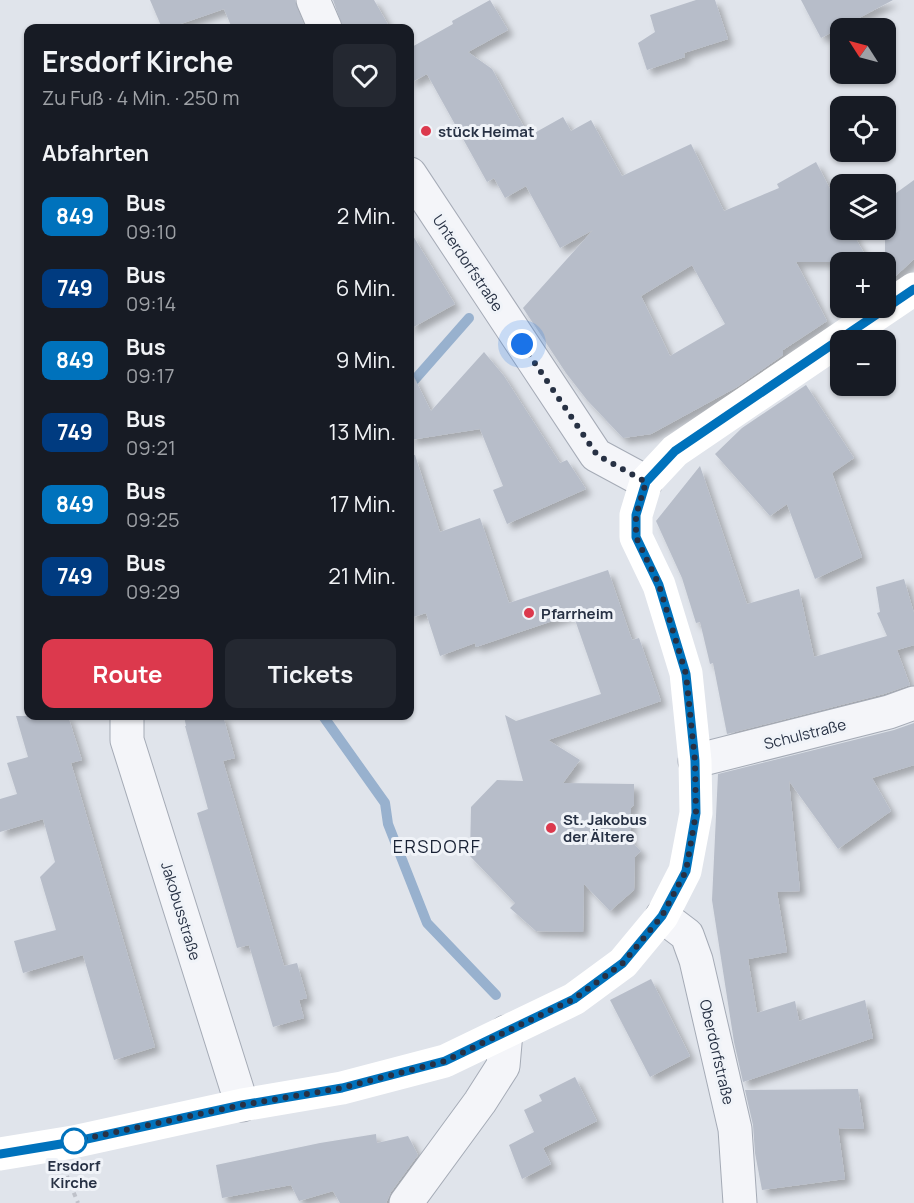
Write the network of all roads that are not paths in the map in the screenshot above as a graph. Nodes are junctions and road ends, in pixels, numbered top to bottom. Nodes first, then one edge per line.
1 (313, 0) edge
2 (322, 24) edge
3 (414, 180) edge
4 (914, 289) edge
5 (646, 482) junction
6 (914, 703) edge
7 (127, 720) edge
8 (695, 761) junction
9 (662, 916) junction
10 (506, 1032) junction
11 (242, 1105) junction
12 (0, 1154) edge
13 (406, 1203) edge
14 (740, 1203) edge

1 - 2 street
3 - 5 street, Unterdorfstraße
4 - 5 main road
5 - 8 main road
6 - 8 street, Schulstraße
7 - 11 street, Jakobusstraße
8 - 9 main road
9 - 10 main road
9 - 14 street, Oberdorfstraße
10 - 11 main road
10 - 13 street
11 - 12 main road

